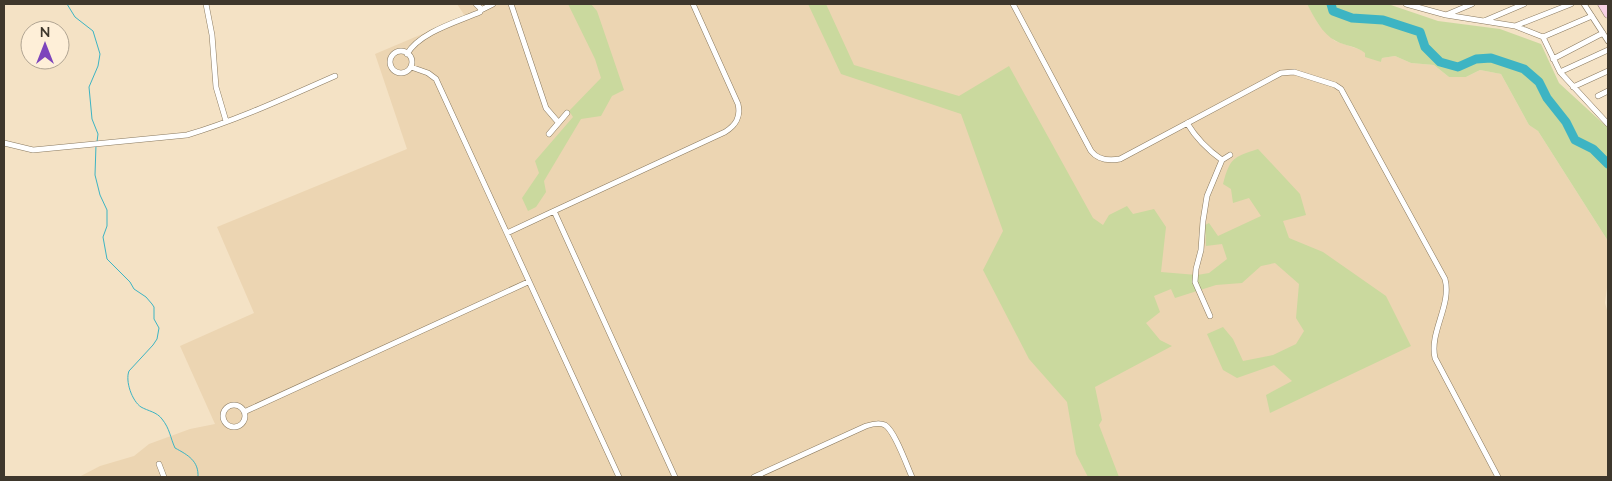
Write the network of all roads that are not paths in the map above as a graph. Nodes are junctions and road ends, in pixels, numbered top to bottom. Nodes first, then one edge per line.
1 (206, 4) edge
2 (476, 4) edge
3 (493, 4) edge
4 (512, 4) edge
5 (693, 4) edge
6 (1013, 4) edge
7 (1406, 4) edge
8 (1421, 4) edge
9 (1472, 4) edge
10 (1524, 4) edge
11 (1571, 4) edge
12 (1584, 4) edge
13 (1602, 4) edge
14 (1415, 6) junction
15 (481, 10) junction
16 (1608, 14) edge
17 (1446, 15) junction
18 (1592, 16) junction
19 (1484, 21) junction
20 (1515, 26) junction
21 (1603, 33) junction
22 (1544, 37) junction
23 (1608, 41) edge
24 (1608, 50) edge
25 (407, 54) junction
26 (1553, 59) junction
27 (411, 67) junction
28 (1608, 71) edge
29 (1560, 72) junction
30 (336, 76) dead end
31 (1572, 87) junction
32 (1608, 91) edge
33 (1598, 96) dead end
34 (567, 113) dead end
35 (226, 121) junction
36 (558, 122) junction
37 (1187, 123) junction
38 (1608, 124) edge
39 (549, 134) dead end
40 (4, 143) edge
41 (1230, 156) dead end
42 (1222, 160) junction
43 (554, 210) junction
44 (507, 233) junction
45 (528, 282) junction
46 (1210, 316) dead end
47 (244, 412) junction
48 (158, 464) dead end
49 (164, 477) edge
50 (619, 477) edge
51 (675, 477) edge
52 (754, 477) edge
53 (912, 477) edge
54 (1498, 477) edge

1 - 35 street
2 - 15 street
3 - 15 street
4 - 36 street
5 - 43 street
6 - 37 street
7 - 14 street
8 - 14 street
9 - 17 street
10 - 19 street
11 - 20 street
12 - 18 street
13 - 16 street
14 - 17 street
15 - 25 street
17 - 19 street
18 - 21 street
18 - 22 street
19 - 20 street
20 - 22 street
21 - 23 street
21 - 26 street
22 - 26 street
24 - 29 street
25 - 27 street
25 - 27 street
26 - 29 street
27 - 44 street
28 - 31 street
29 - 31 street
30 - 35 street
31 - 38 street
32 - 33 street
34 - 36 street
35 - 40 street
36 - 39 street
37 - 42 street
37 - 54 street
41 - 42 street
42 - 46 street
43 - 44 street
43 - 51 street
44 - 45 street
45 - 47 street
45 - 50 street
47 - 47 street
48 - 49 street
52 - 53 street

